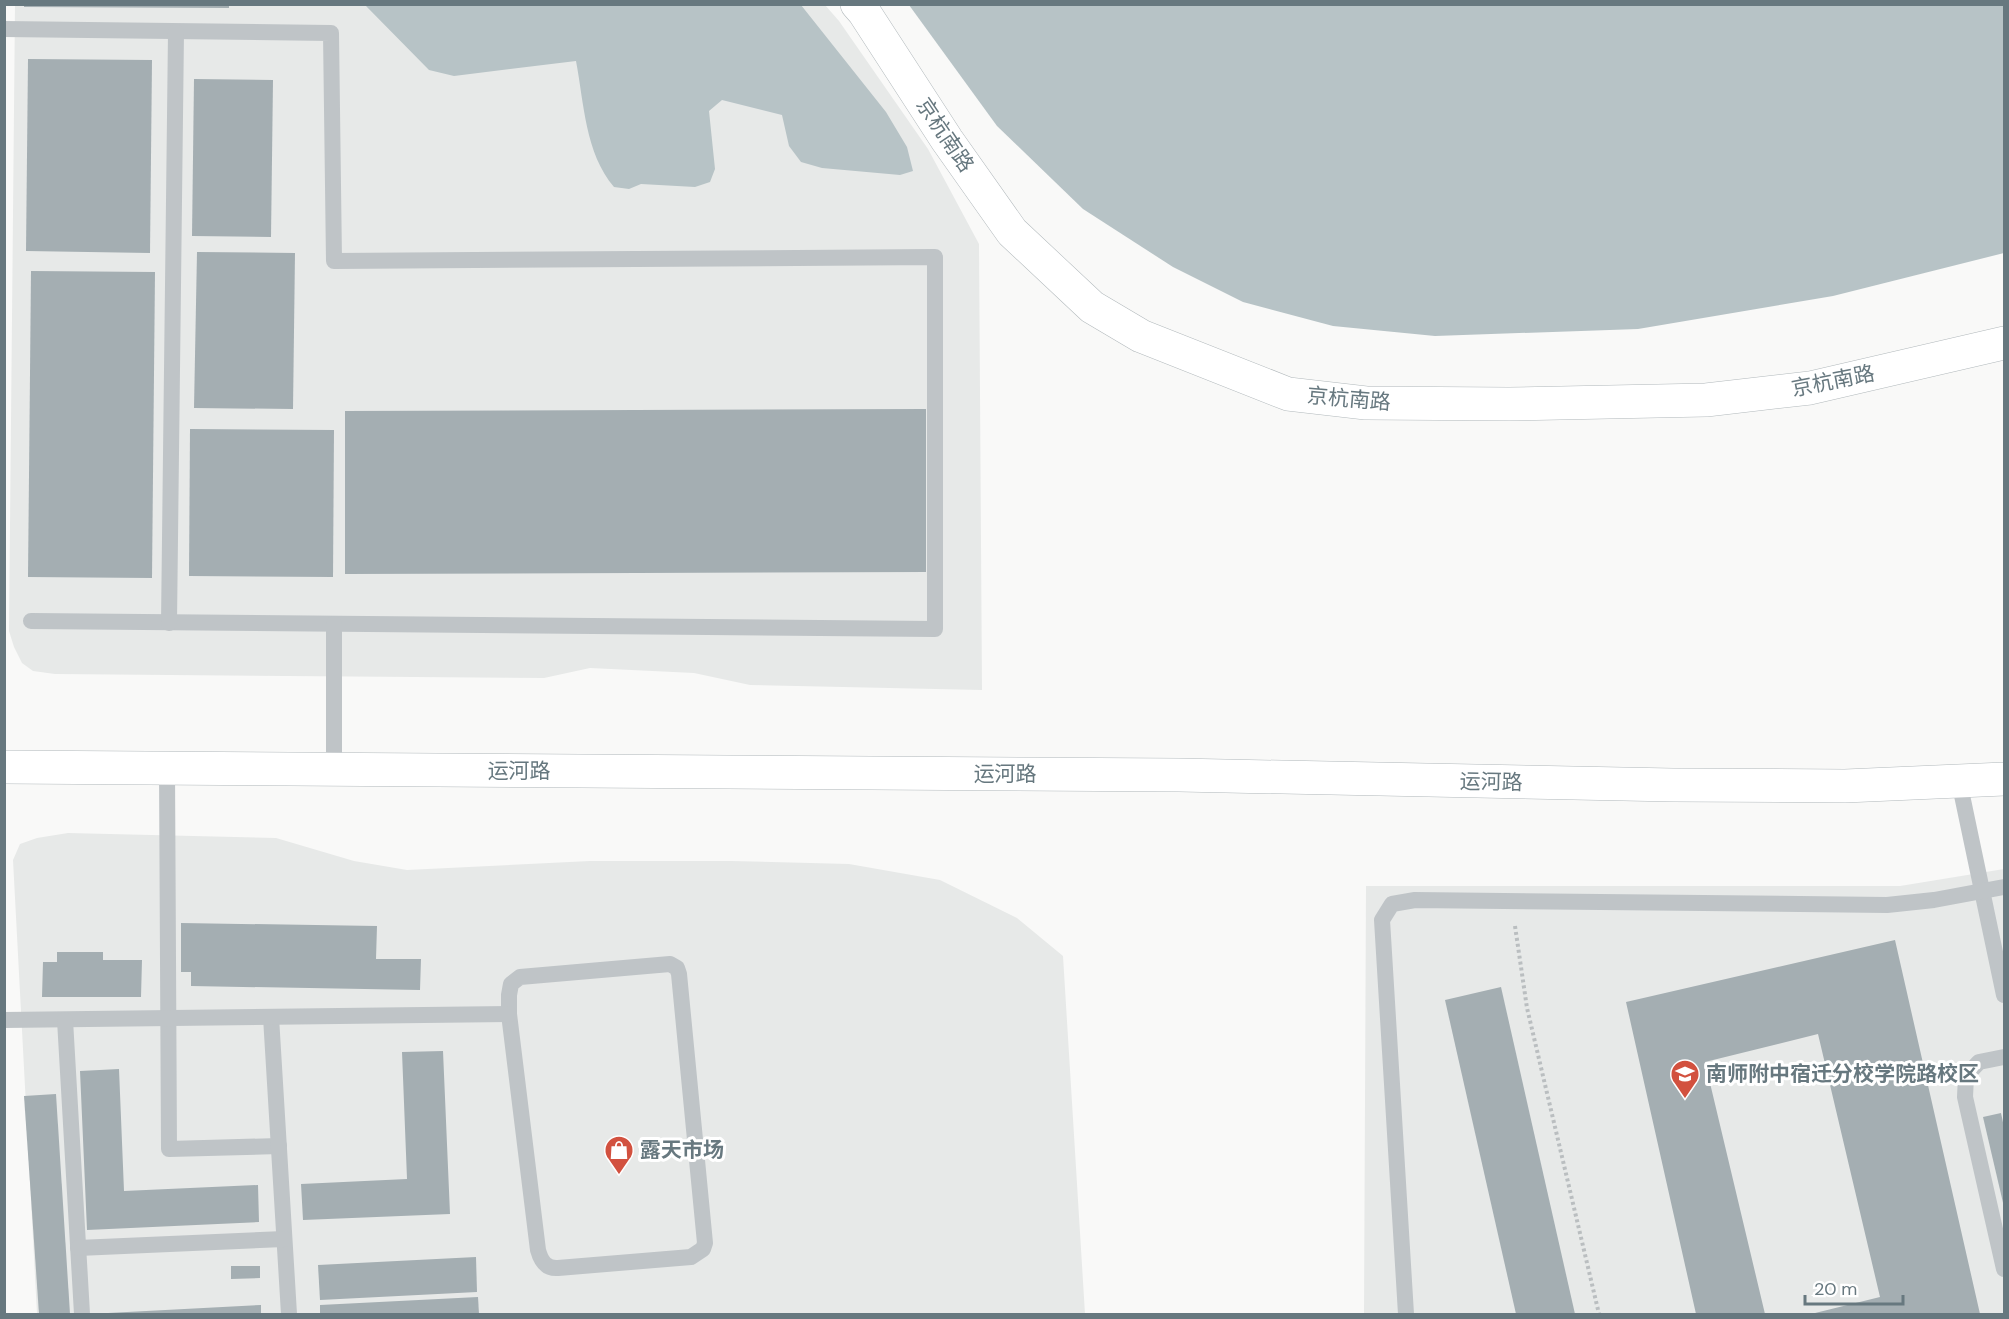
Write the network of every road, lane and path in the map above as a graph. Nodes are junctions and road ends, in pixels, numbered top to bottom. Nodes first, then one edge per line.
1 (857, 4) edge
2 (4, 29) edge
3 (176, 32) junction
4 (2004, 343) edge
5 (31, 621) dead end
6 (169, 623) junction
7 (334, 624) junction
8 (4, 767) edge
9 (167, 769) junction
10 (334, 770) junction
11 (2004, 779) edge
12 (1959, 781) junction
13 (2004, 887) edge
14 (1982, 891) junction
15 (1512, 901) junction
16 (2004, 995) edge
17 (509, 1014) junction
18 (271, 1017) junction
19 (167, 1018) junction
20 (4, 1020) edge
21 (65, 1020) junction
22 (2004, 1057) edge
23 (279, 1146) junction
24 (284, 1239) junction
25 (78, 1248) junction
26 (2004, 1269) edge
27 (82, 1314) edge
28 (289, 1314) edge
29 (1406, 1314) edge
30 (1599, 1314) edge

1 - 4 street, 京杭南路
2 - 3 lane
3 - 6 lane
3 - 7 lane
5 - 6 lane
6 - 7 lane
7 - 10 lane
8 - 9 street, 运河路
9 - 10 street, 运河路
9 - 19 lane
10 - 12 street, 运河路
11 - 12 street, 运河路
12 - 14 lane
13 - 14 lane
14 - 15 lane
14 - 16 lane
15 - 29 lane
15 - 30 path
17 - 17 lane
17 - 18 lane
18 - 19 lane
18 - 23 lane
19 - 21 lane
19 - 23 lane
20 - 21 lane
21 - 25 lane
22 - 26 lane
23 - 24 lane
24 - 25 lane
24 - 28 lane
25 - 27 lane

